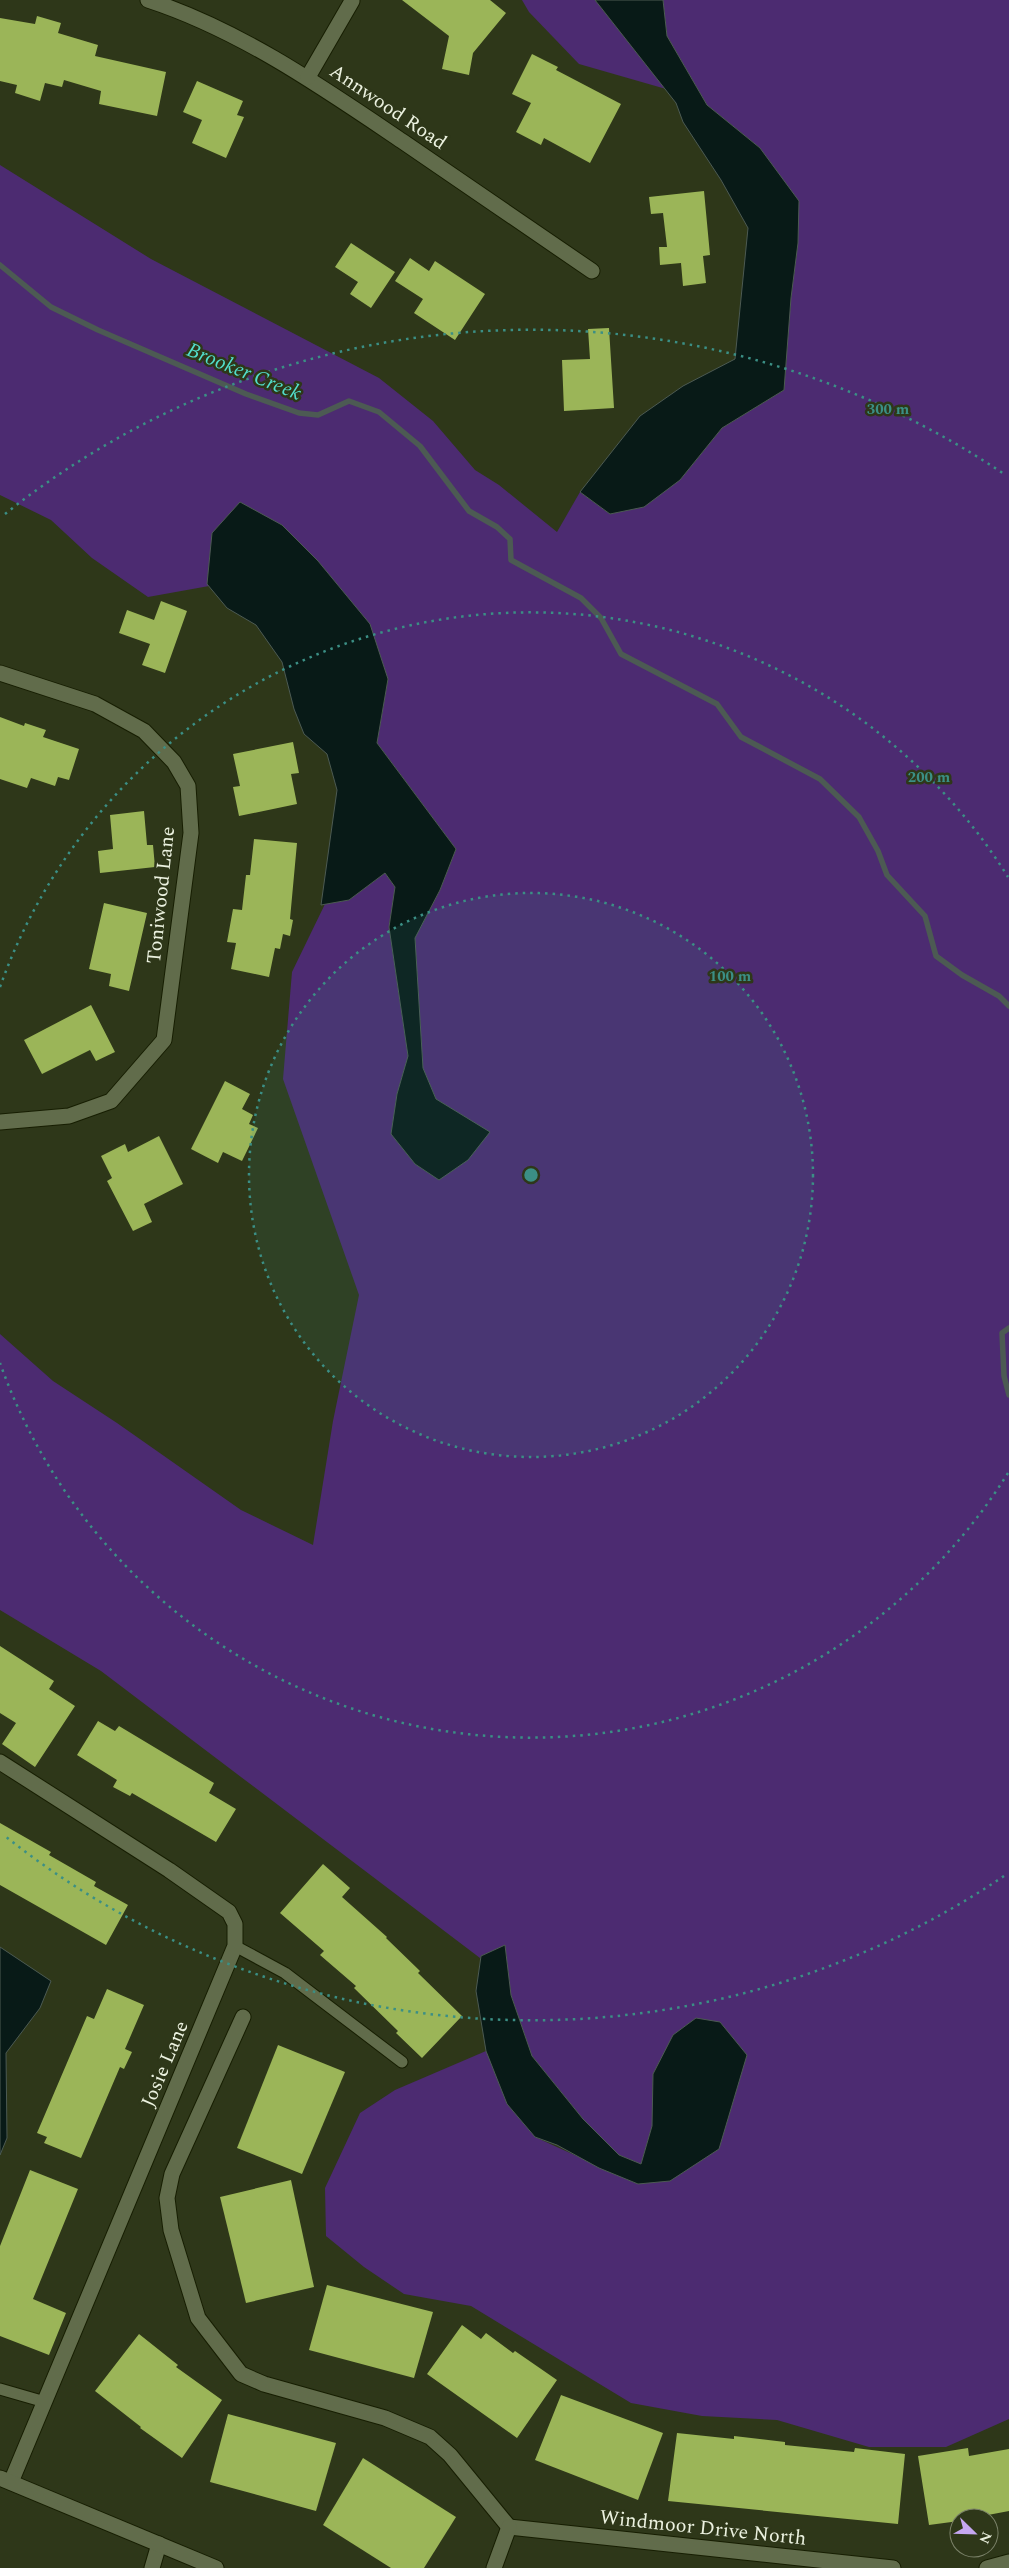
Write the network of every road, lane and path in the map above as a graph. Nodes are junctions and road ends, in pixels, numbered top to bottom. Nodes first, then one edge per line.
1 (148, 0) edge
2 (352, 1) dead end
3 (308, 77) junction
4 (592, 271) dead end
5 (0, 673) edge
6 (0, 1122) edge
7 (0, 1762) edge
8 (236, 1946) junction
9 (243, 2017) dead end
10 (402, 2062) dead end
11 (0, 2389) edge
12 (45, 2402) junction
13 (6, 2480) edge
14 (509, 2527) junction
15 (159, 2544) junction
16 (1009, 2562) edge
17 (843, 2566) edge
18 (152, 2568) edge
19 (216, 2568) edge
20 (494, 2568) edge
21 (893, 2568) edge
22 (987, 2568) edge

1 - 3 street, Annwood Road
2 - 3 street
3 - 4 street, Annwood Road
5 - 6 street, Toniwood Lane
7 - 8 street, Josie Lane
8 - 10 lane
8 - 12 street, Josie Lane
9 - 14 street
11 - 12 lane
12 - 13 street, Josie Lane
13 - 15 street
14 - 17 street, Windmoor Drive North
14 - 20 street
15 - 18 street
15 - 19 street
16 - 22 street
17 - 21 street, Windmoor Drive North

